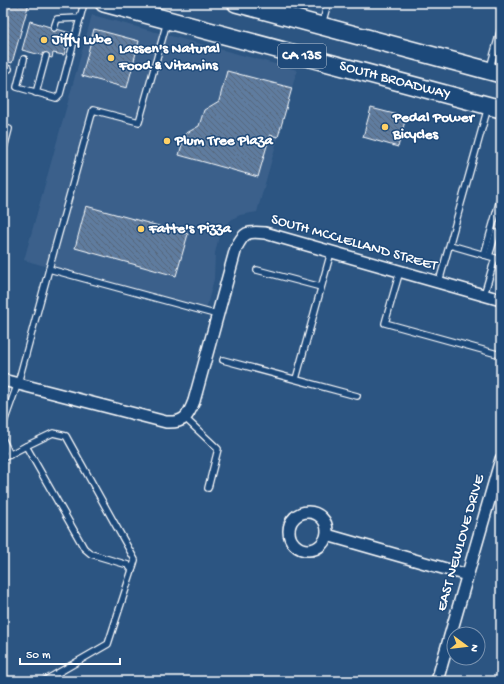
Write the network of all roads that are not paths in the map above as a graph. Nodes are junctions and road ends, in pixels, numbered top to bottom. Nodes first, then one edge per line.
1 (84, 3) edge
2 (104, 3) edge
3 (236, 3) edge
4 (328, 3) edge
5 (80, 18) junction
6 (167, 20) junction
7 (322, 26) junction
8 (54, 28) dead end
9 (501, 28) edge
10 (46, 56) dead end
11 (24, 59) dead end
12 (495, 72) edge
13 (36, 93) junction
14 (495, 107) edge
15 (9, 129) dead end
16 (3, 152) edge
17 (501, 196) edge
18 (496, 233) dead end
19 (450, 245) junction
20 (331, 251) junction
21 (492, 257) edge
22 (49, 269) junction
23 (257, 270) dead end
24 (400, 271) junction
25 (439, 282) junction
26 (321, 287) junction
27 (484, 295) junction
28 (501, 300) edge
29 (218, 315) junction
30 (501, 355) edge
31 (223, 360) dead end
32 (296, 379) junction
33 (3, 380) edge
34 (18, 383) junction
35 (357, 396) dead end
36 (184, 418) junction
37 (3, 425) edge
38 (3, 440) edge
39 (26, 446) junction
40 (10, 455) junction
41 (3, 458) edge
42 (501, 459) edge
43 (208, 488) dead end
44 (327, 535) dead end
45 (132, 570) junction
46 (468, 575) junction
47 (44, 681) edge
48 (437, 681) edge

1 - 5 lane
2 - 6 main road, SOUTH BROADWAY / CA 135
3 - 7 main road, CA 135
4 - 7 lane
5 - 8 lane
5 - 13 lane
6 - 14 main road, SOUTH BROADWAY / CA 135
6 - 22 lane
7 - 12 main road, CA 135
9 - 12 lane
10 - 13 lane
11 - 13 lane
14 - 19 lane
15 - 16 lane
17 - 21 lane
18 - 21 lane
19 - 21 lane
19 - 25 lane
20 - 24 street, SOUTH MCCLELLAND STREET
20 - 26 lane
20 - 29 street, SOUTH MCCLELLAND STREET
21 - 27 lane
22 - 29 lane
22 - 34 lane
23 - 26 lane
24 - 25 street, SOUTH MCCLELLAND STREET
24 - 30 lane
25 - 27 street, SOUTH MCCLELLAND STREET
26 - 32 lane
27 - 28 street, SOUTH MCCLELLAND STREET
29 - 36 street, SOUTH MCCLELLAND STREET
31 - 32 lane
32 - 35 lane
33 - 34 street
34 - 36 street
34 - 37 lane
36 - 43 lane
38 - 40 lane
39 - 40 lane
39 - 45 lane
39 - 45 lane
40 - 41 lane
42 - 46 street, EAST NEWLOVE DRIVE
44 - 46 street
45 - 47 lane
46 - 48 street, EAST NEWLOVE DRIVE

